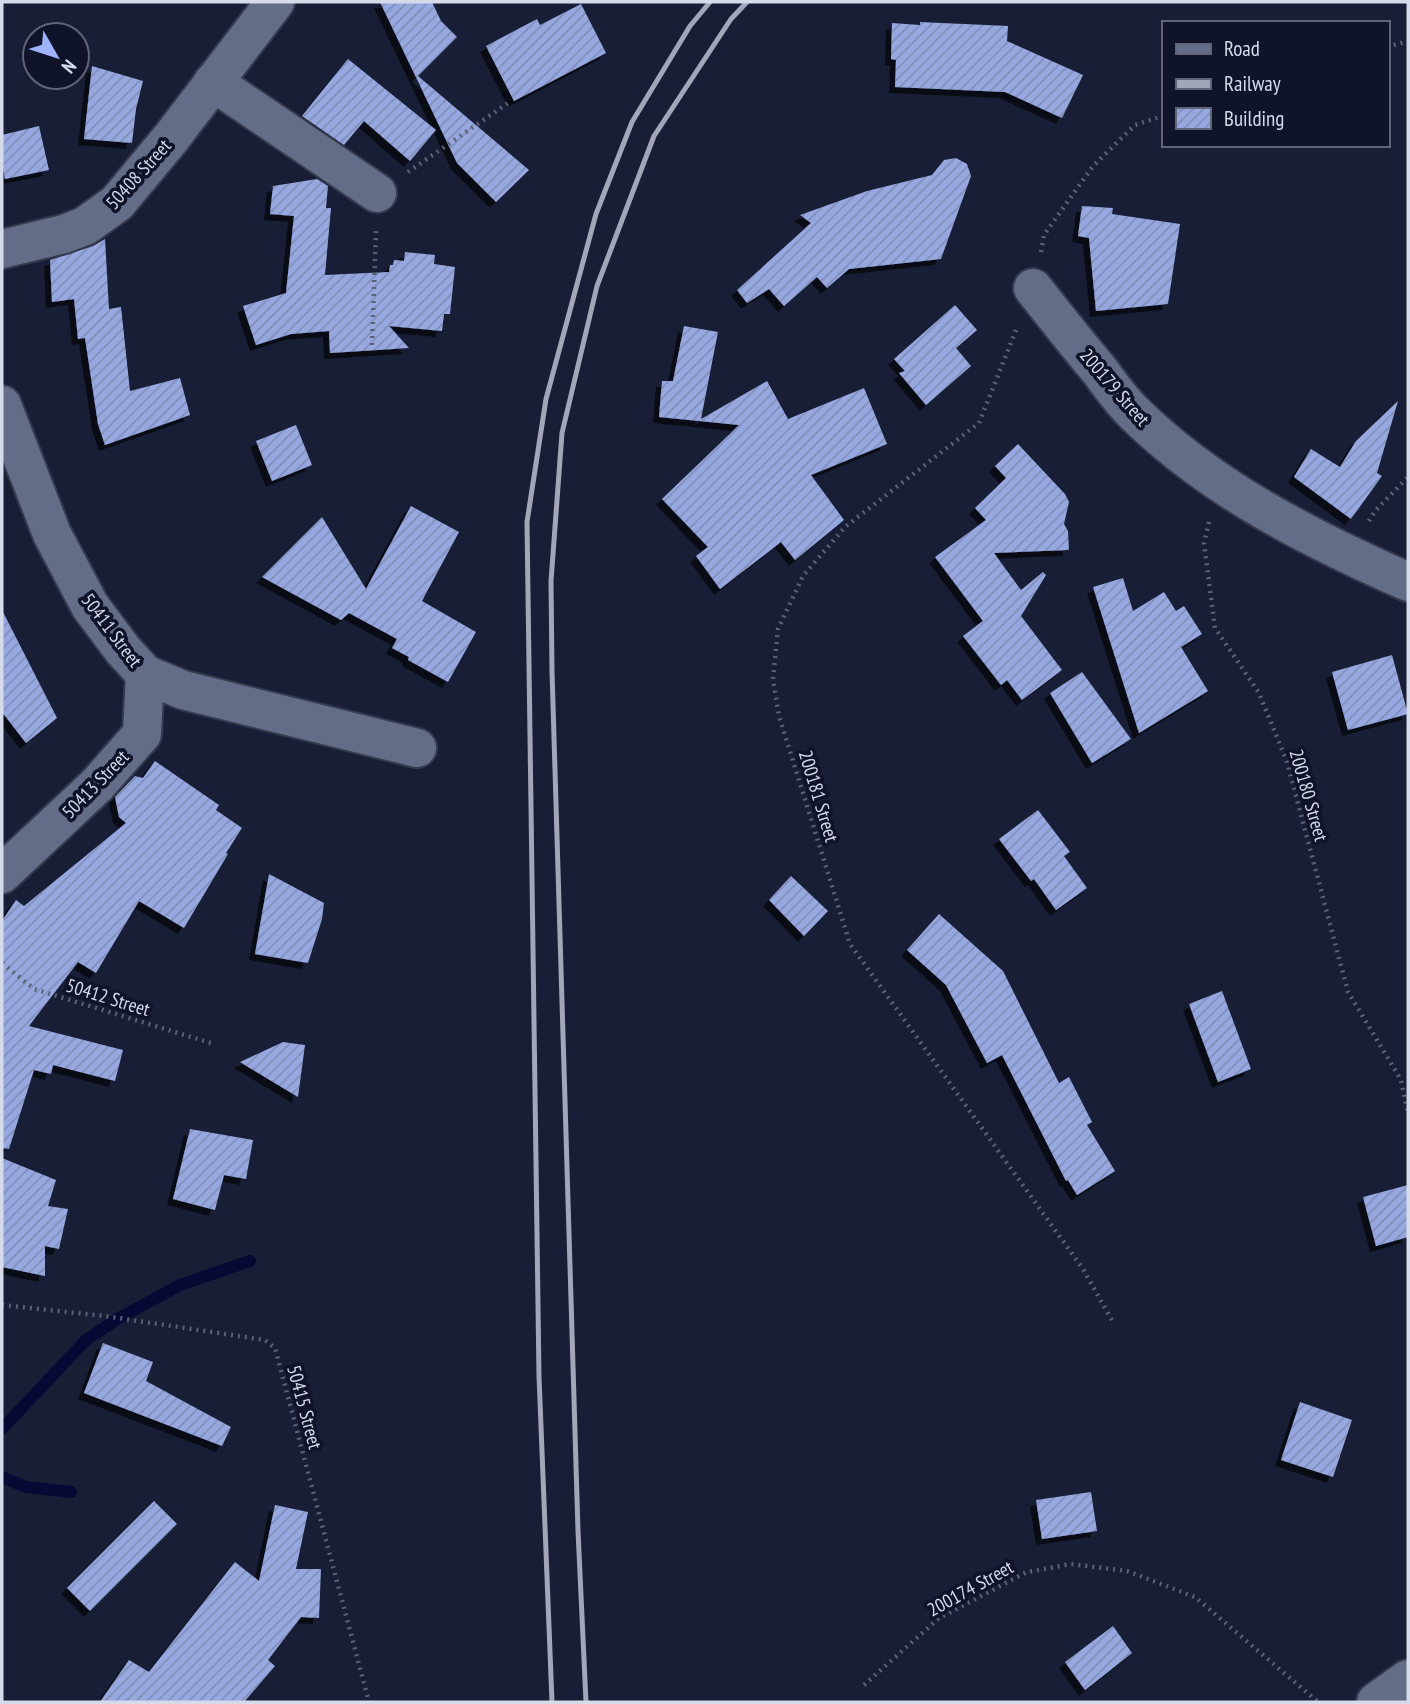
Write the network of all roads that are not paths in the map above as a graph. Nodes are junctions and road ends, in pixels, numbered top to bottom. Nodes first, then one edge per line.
1 (275, 2) edge
2 (213, 82) junction
3 (377, 193) dead end
4 (2, 250) edge
5 (1033, 288) road end
6 (2, 405) edge
7 (1408, 582) edge
8 (145, 674) junction
9 (417, 748) dead end
10 (2, 874) edge
11 (1408, 1679) edge
12 (1376, 1702) edge

1 - 2 street, 50408 Street
2 - 3 street
2 - 4 street, 50408 Street
5 - 7 street, 200179 Street
6 - 8 street, 50411 Street
8 - 9 street, 50411 Street
8 - 10 street, 50413 Street
11 - 12 street

